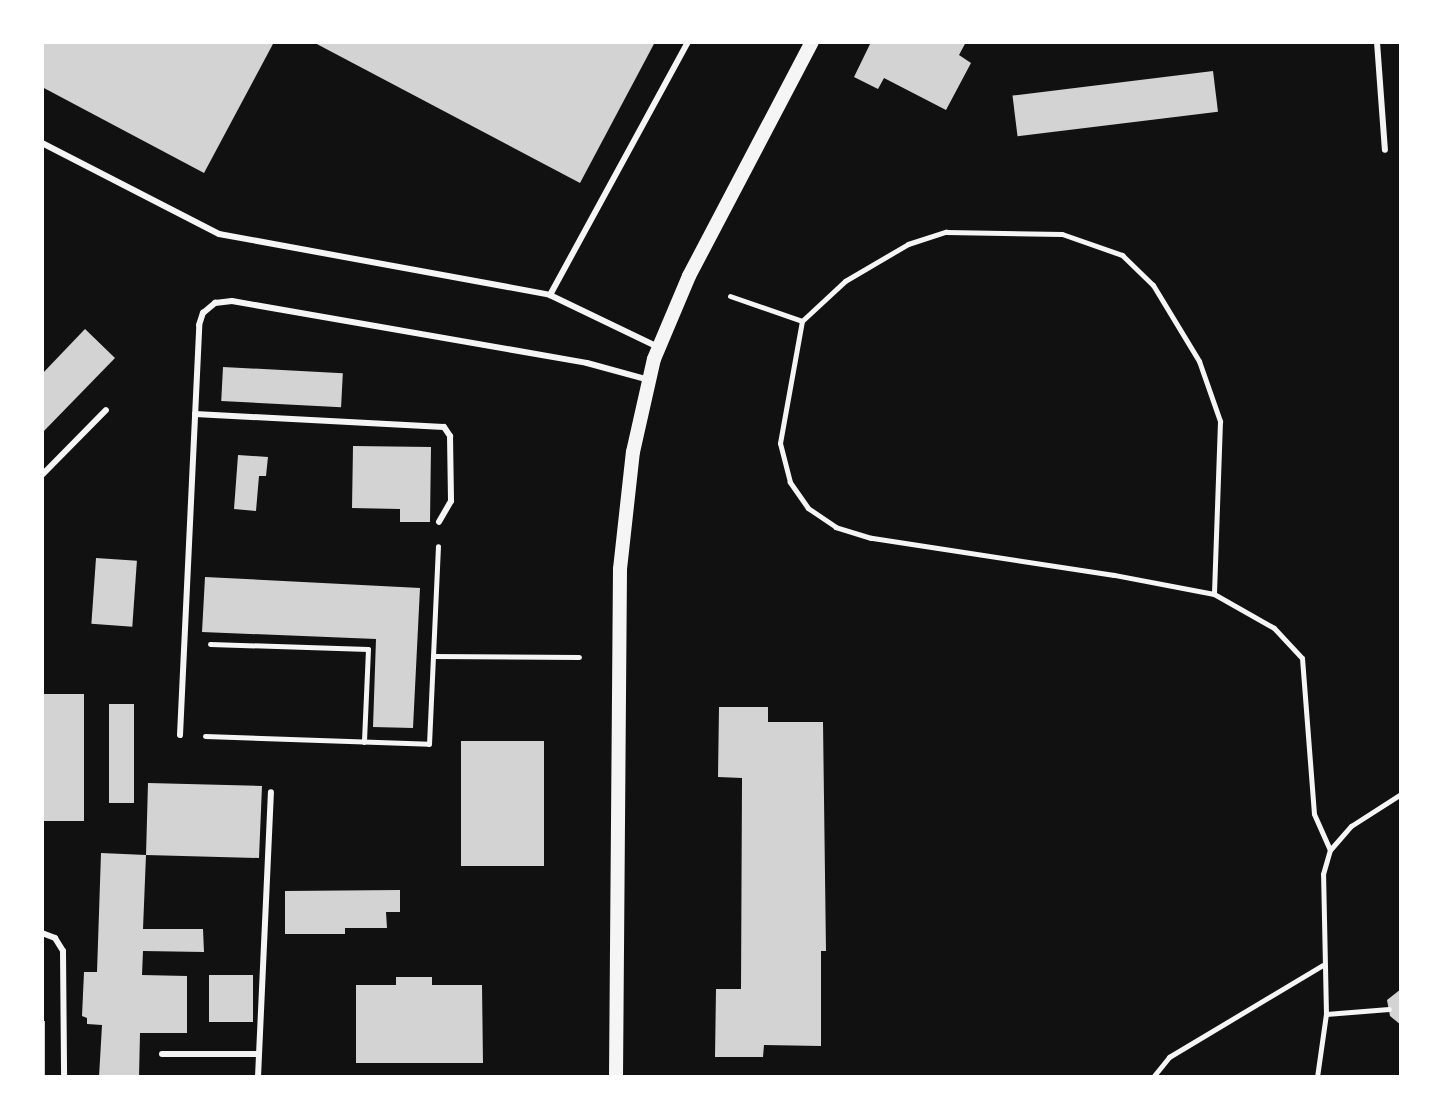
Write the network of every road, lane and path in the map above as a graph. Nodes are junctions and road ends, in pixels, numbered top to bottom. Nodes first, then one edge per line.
1 (688, 42) edge
2 (812, 42) edge
3 (1377, 42) edge
4 (42, 143) edge
5 (1385, 150) dead end
6 (550, 295) junction
7 (730, 296) dead end
8 (802, 321) junction
9 (658, 347) junction
10 (649, 380) junction
11 (106, 410) dead end
12 (195, 414) junction
13 (42, 475) edge
14 (439, 522) joint
15 (1214, 594) junction
16 (185, 644) junction
17 (433, 656) junction
18 (579, 657) dead end
19 (180, 735) joint
20 (364, 742) junction
21 (271, 792) dead end
22 (1401, 794) edge
23 (1330, 850) junction
24 (42, 933) edge
25 (1323, 965) junction
26 (1389, 1009) dead end
27 (1326, 1014) junction
28 (162, 1054) dead end
29 (259, 1054) junction
30 (64, 1077) edge
31 (258, 1077) edge
32 (616, 1077) edge
33 (1153, 1077) edge
34 (1317, 1077) edge

1 - 6 lane
2 - 9 street
3 - 5 lane
4 - 6 lane
6 - 9 lane
7 - 8 path
8 - 15 path
8 - 15 path
9 - 10 street
10 - 12 lane
10 - 32 street
11 - 13 lane
12 - 14 lane
12 - 16 lane
14 - 17 path
15 - 23 path
16 - 19 lane
16 - 20 path
17 - 18 path
17 - 20 path
19 - 20 path
21 - 29 lane
22 - 23 path
23 - 25 path
24 - 30 lane
25 - 27 path
25 - 33 path
26 - 27 path
27 - 34 path
28 - 29 lane
29 - 31 lane

